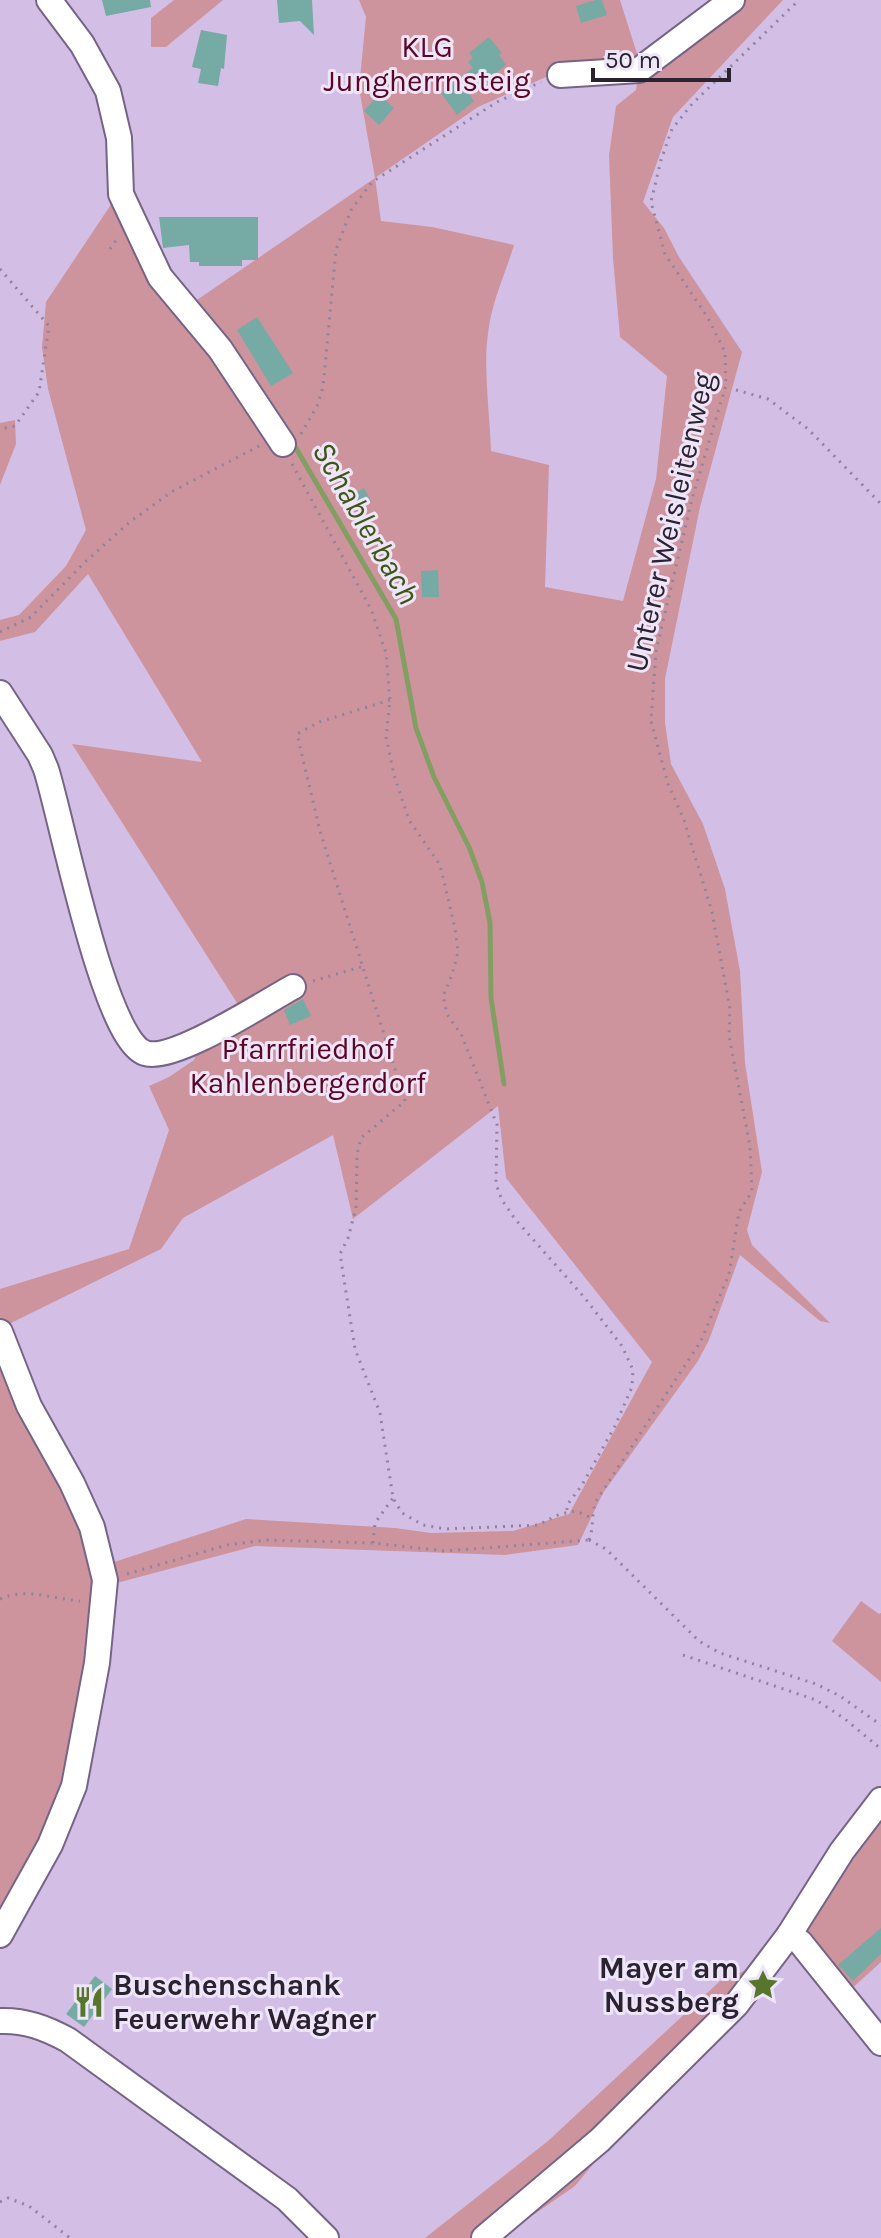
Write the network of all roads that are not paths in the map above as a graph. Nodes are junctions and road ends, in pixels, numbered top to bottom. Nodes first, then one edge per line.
1 (49, 0) edge
2 (732, 0) edge
3 (560, 75) road end
4 (285, 447) road end
5 (0, 693) edge
6 (293, 987) road end
7 (0, 1332) edge
8 (881, 1800) edge
9 (0, 1935) edge
10 (789, 1935) junction
11 (0, 2021) edge
12 (881, 2043) edge
13 (326, 2238) edge
14 (484, 2238) edge

1 - 4 street
2 - 3 street
5 - 6 street
7 - 9 street
8 - 10 street
10 - 12 street
10 - 14 street
11 - 13 street

